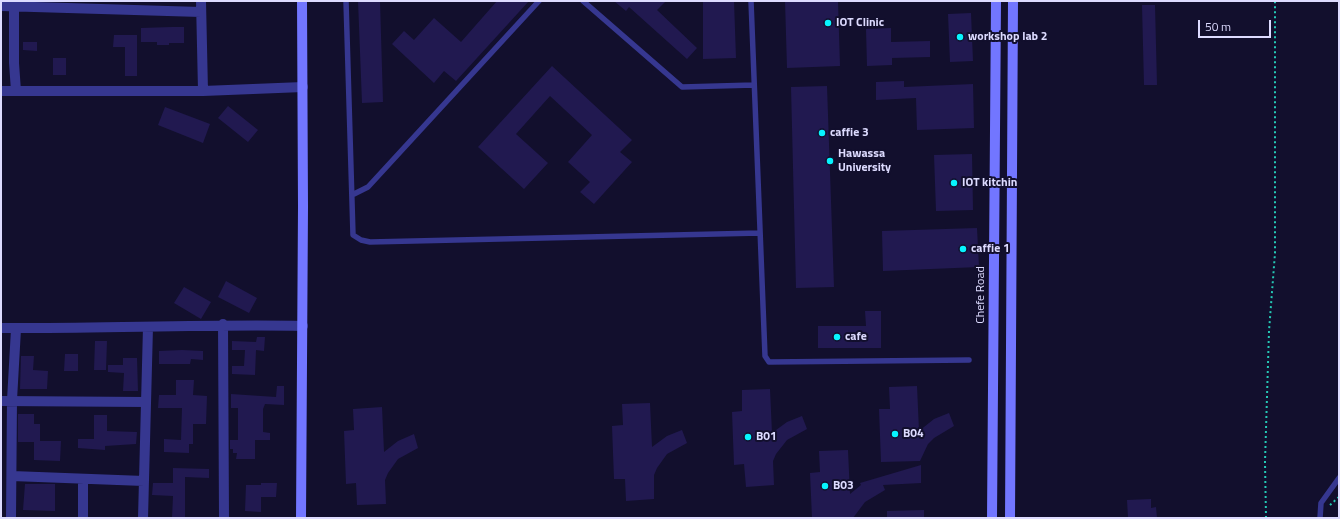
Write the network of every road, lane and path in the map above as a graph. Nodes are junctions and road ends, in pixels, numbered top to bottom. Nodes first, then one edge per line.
1 (201, 1) edge
2 (302, 1) edge
3 (346, 1) edge
4 (583, 1) edge
5 (751, 1) edge
6 (996, 1) edge
7 (1013, 1) edge
8 (1275, 1) edge
9 (537, 2) edge
10 (14, 4) edge
11 (1, 6) edge
12 (200, 12) junction
13 (754, 85) junction
14 (303, 87) junction
15 (1, 91) edge
16 (16, 91) junction
17 (203, 91) junction
18 (352, 195) junction
19 (760, 233) junction
20 (223, 324) junction
21 (303, 326) junction
22 (148, 327) junction
23 (1, 328) edge
24 (16, 329) junction
25 (969, 360) dead end
26 (12, 400) junction
27 (1, 401) edge
28 (146, 402) junction
29 (12, 476) junction
30 (83, 478) junction
31 (1339, 478) edge
32 (144, 480) junction
33 (1339, 496) edge
34 (1325, 509) dead end
35 (11, 518) edge
36 (83, 518) edge
37 (143, 518) edge
38 (224, 518) edge
39 (301, 518) edge
40 (992, 518) edge
41 (1010, 518) edge
42 (1266, 518) edge
43 (1320, 518) edge

1 - 12 street
2 - 14 street
3 - 18 lane
4 - 13 lane
5 - 13 lane
6 - 40 street, Chefe Road
7 - 41 street
8 - 42 path
9 - 18 lane
10 - 11 street
10 - 12 street
10 - 16 street
12 - 17 street
13 - 19 lane
14 - 17 street
14 - 21 street
15 - 16 street
16 - 17 street
18 - 19 lane
19 - 25 lane
20 - 21 street
20 - 22 street
20 - 38 street
21 - 39 street
22 - 24 street
22 - 28 street
23 - 24 street
24 - 26 street
26 - 27 street
26 - 28 street
26 - 29 street
28 - 32 street
29 - 30 street
29 - 35 street
30 - 32 street
30 - 36 street
31 - 43 lane
32 - 37 street
33 - 34 path

